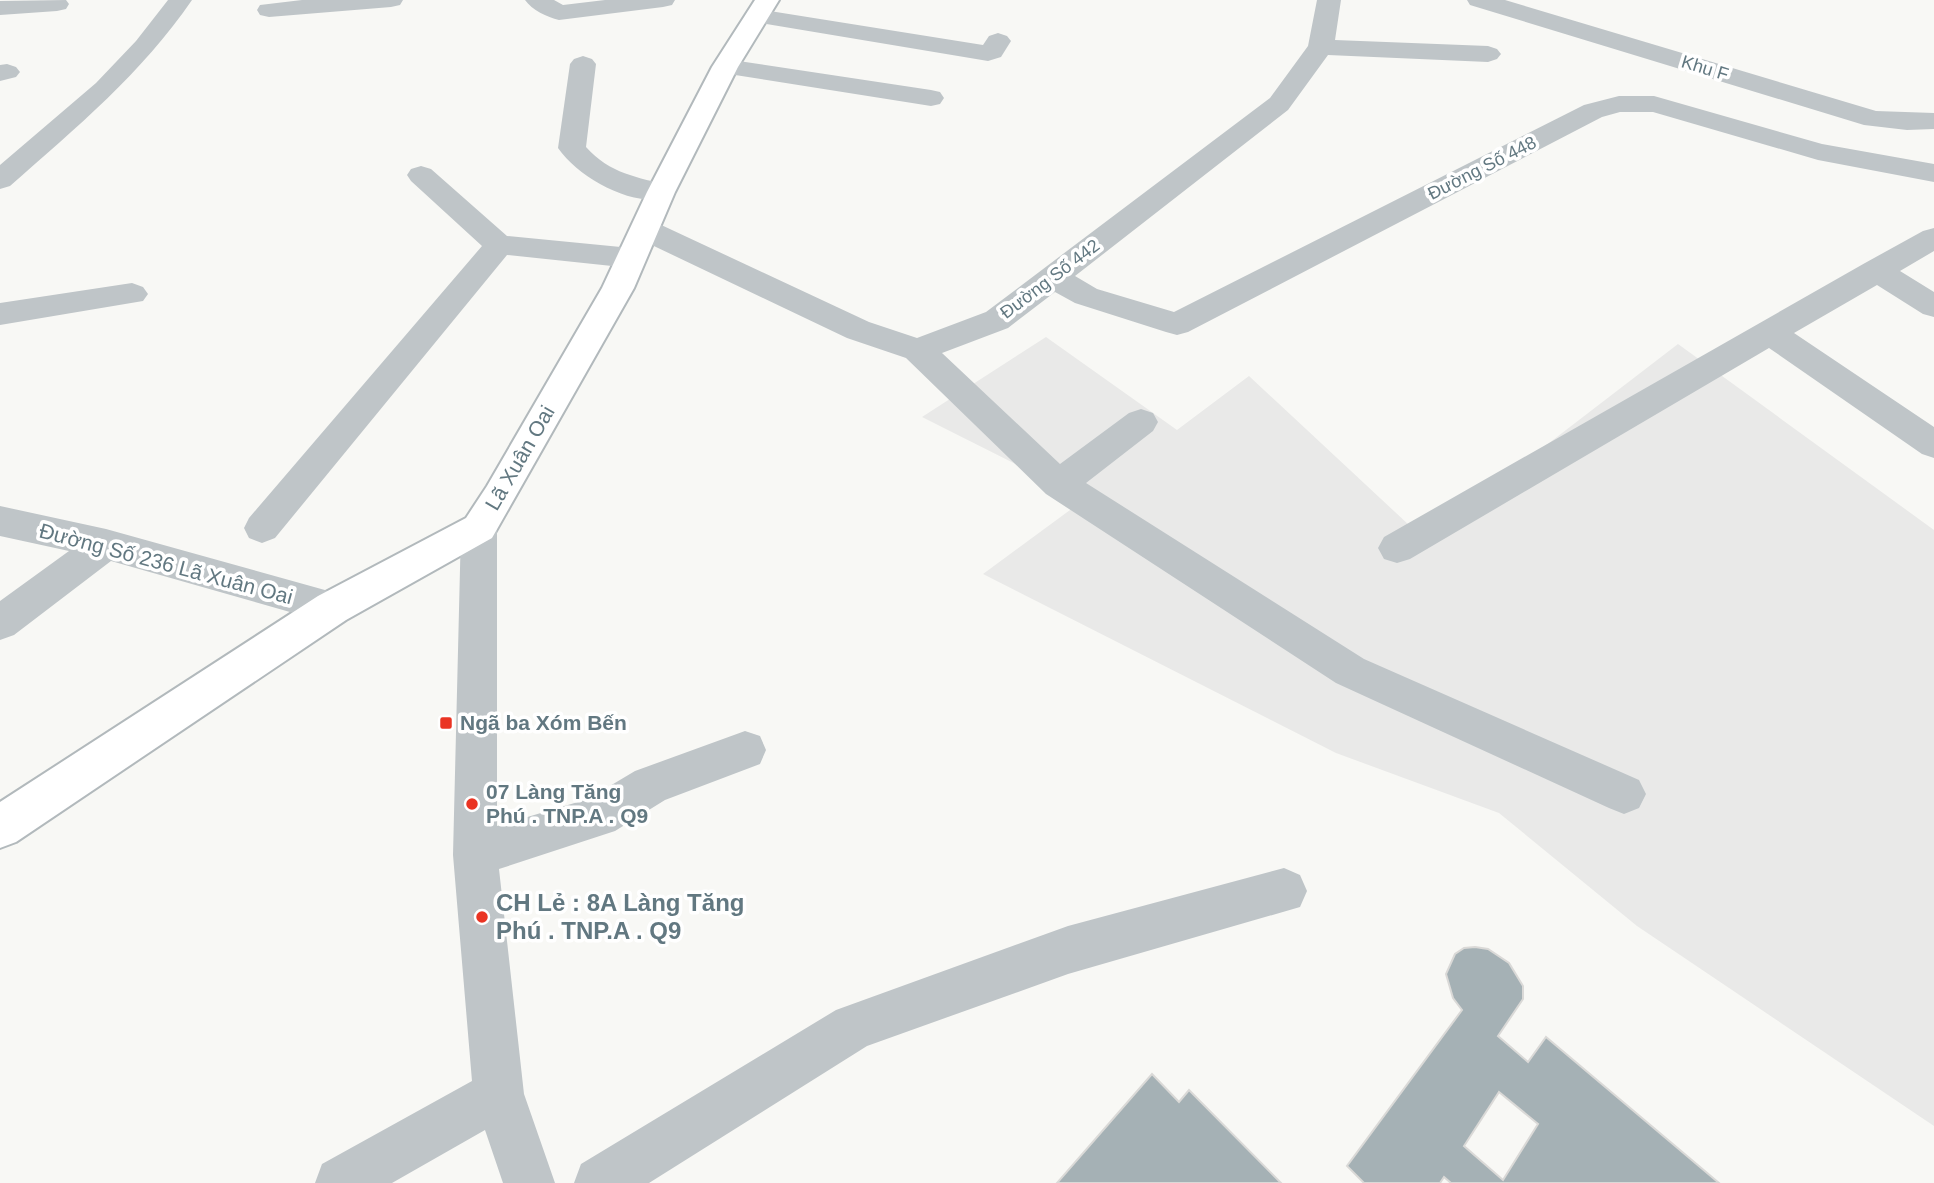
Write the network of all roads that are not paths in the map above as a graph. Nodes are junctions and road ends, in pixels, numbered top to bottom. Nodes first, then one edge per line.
1 (180, 0) edge
2 (391, 0) edge
3 (537, 0) edge
4 (663, 0) edge
5 (1329, 0) edge
6 (1479, 0) edge
7 (60, 1) edge
8 (0, 8) edge
9 (762, 8) edge
10 (269, 10) dead end
11 (998, 41) dead end
12 (1321, 47) junction
13 (1488, 54) dead end
14 (583, 64) dead end
15 (725, 68) junction
16 (931, 98) dead end
17 (1934, 121) edge
18 (1934, 173) edge
19 (421, 175) dead end
20 (0, 180) edge
21 (661, 192) junction
22 (1934, 238) edge
23 (638, 244) junction
24 (499, 246) junction
25 (1876, 270) junction
26 (1053, 277) junction
27 (132, 294) dead end
28 (1934, 306) edge
29 (0, 314) edge
30 (1769, 332) junction
31 (918, 350) junction
32 (1141, 422) dead end
33 (1934, 445) edge
34 (1059, 484) junction
35 (0, 521) edge
36 (262, 528) dead end
37 (479, 528) junction
38 (106, 544) junction
39 (1396, 548) dead end
40 (332, 608) junction
41 (0, 623) edge
42 (745, 750) dead end
43 (1624, 794) dead end
44 (0, 827) edge
45 (475, 855) junction
46 (1284, 891) dead end
47 (499, 1094) junction
48 (341, 1183) edge
49 (529, 1183) edge
50 (600, 1183) edge

1 - 20 street
2 - 10 street
3 - 4 street
5 - 12 street, Đường Số 442
6 - 17 street, Khu F
7 - 8 street
9 - 11 street
9 - 15 main road, Lã Xuân Oai
12 - 13 street
12 - 26 street, Đường Số 442
14 - 21 street
15 - 16 street
15 - 21 main road, Lã Xuân Oai
18 - 26 street, Đường Số 448
19 - 24 street
21 - 23 main road, Lã Xuân Oai
22 - 25 street
23 - 24 street
23 - 31 street
23 - 37 main road, Lã Xuân Oai
24 - 36 street
25 - 28 street
25 - 30 street
26 - 31 street, Đường Số 442
27 - 29 street
30 - 33 street
30 - 39 street
31 - 34 street
32 - 34 street
34 - 43 street
35 - 38 street, Đường Số 236 Lã Xuân Oai
37 - 40 main road, Lã Xuân Oai
37 - 45 street
38 - 40 street, Đường Số 236 Lã Xuân Oai
38 - 41 street
40 - 44 main road, Lã Xuân Oai
42 - 45 street
45 - 47 street
46 - 50 street
47 - 48 street
47 - 49 street

